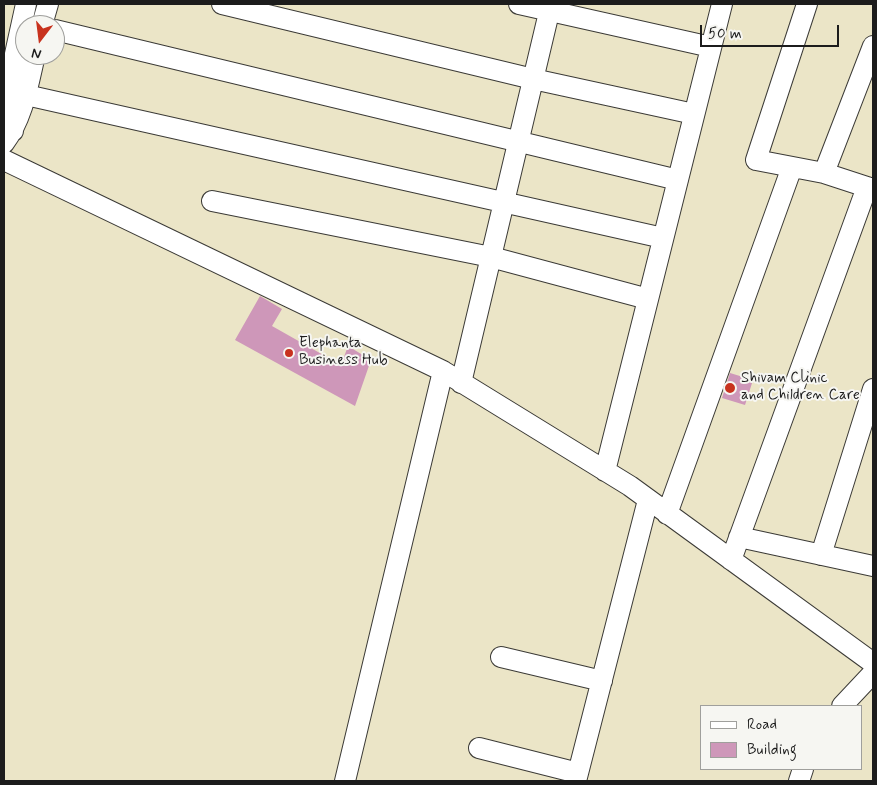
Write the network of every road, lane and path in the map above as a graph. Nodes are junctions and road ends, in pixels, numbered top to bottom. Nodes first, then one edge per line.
1 (26, 4) edge
2 (222, 4) edge
3 (519, 4) edge
4 (722, 4) edge
5 (807, 4) edge
6 (551, 7) edge
7 (65, 32) edge
8 (873, 46) edge
9 (711, 47) junction
10 (34, 65) edge
11 (534, 79) junction
12 (26, 96) junction
13 (694, 114) junction
14 (8, 137) edge
15 (519, 141) junction
16 (4, 160) edge
17 (792, 167) junction
18 (824, 174) junction
19 (678, 180) junction
20 (870, 188) edge
21 (212, 201) dead end
22 (504, 202) junction
23 (663, 238) junction
24 (491, 257) junction
25 (648, 299) junction
26 (442, 371) junction
27 (461, 383) junction
28 (873, 390) edge
29 (605, 471) junction
30 (648, 500) junction
31 (667, 514) junction
32 (739, 537) junction
33 (821, 555) junction
34 (731, 560) junction
35 (873, 566) edge
36 (501, 657) dead end
37 (873, 663) edge
38 (873, 673) edge
39 (602, 681) junction
40 (843, 705) edge
41 (479, 748) dead end
42 (577, 777) edge
43 (345, 781) edge

1 - 14 street
2 - 11 street
3 - 6 street
4 - 9 street
5 - 17 street
6 - 9 street
6 - 11 street
7 - 15 street
8 - 18 street
9 - 13 street
10 - 12 street
11 - 13 street
11 - 15 street
12 - 14 street
12 - 22 street
13 - 19 street
15 - 19 street
15 - 22 street
16 - 26 street
17 - 18 street
17 - 31 street
18 - 20 street
19 - 23 street
20 - 32 street
21 - 24 street
22 - 23 street
22 - 24 street
23 - 25 street
24 - 25 street
24 - 27 street
25 - 29 street
26 - 27 street
26 - 43 street
27 - 29 street
28 - 33 street
29 - 30 street
30 - 31 street
30 - 39 street
31 - 34 street
32 - 33 street
32 - 34 street
33 - 35 street
34 - 37 street
36 - 39 street
38 - 40 street
39 - 42 street
41 - 42 street

